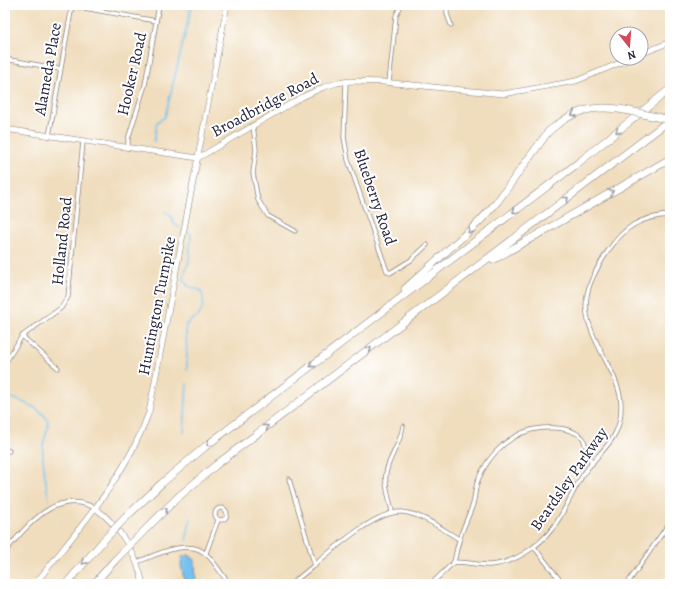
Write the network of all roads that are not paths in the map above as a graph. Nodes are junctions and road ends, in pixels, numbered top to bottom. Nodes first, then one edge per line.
1 (70, 5) edge
2 (95, 5) edge
3 (159, 5) edge
4 (227, 5) edge
5 (402, 5) edge
6 (447, 5) edge
7 (94, 10) junction
8 (156, 21) junction
9 (451, 25) dead end
10 (670, 42) edge
11 (649, 51) edge
12 (5, 59) edge
13 (613, 66) edge
14 (60, 70) junction
15 (346, 82) junction
16 (389, 83) junction
17 (670, 89) edge
18 (670, 120) edge
19 (253, 125) junction
20 (5, 129) edge
21 (49, 136) junction
22 (83, 142) junction
23 (128, 148) junction
24 (198, 158) junction
25 (670, 159) edge
26 (670, 215) edge
27 (295, 231) dead end
28 (427, 245) dead end
29 (412, 316) junction
30 (22, 336) junction
31 (343, 341) junction
32 (5, 363) edge
33 (58, 368) dead end
34 (403, 426) dead end
35 (592, 464) junction
36 (289, 479) dead end
37 (95, 508) junction
38 (392, 512) junction
39 (218, 520) dead end
40 (668, 525) dead end
41 (459, 539) junction
42 (534, 547) junction
43 (5, 551) edge
44 (206, 553) junction
45 (137, 562) junction
46 (454, 562) junction
47 (315, 566) junction
48 (35, 584) edge
49 (66, 584) edge
50 (94, 584) edge
51 (143, 584) edge
52 (230, 584) edge
53 (291, 584) edge
54 (431, 584) edge
55 (564, 584) edge
56 (628, 584) edge

1 - 7 street
1 - 14 street, Alameda Place
2 - 7 street
3 - 8 street, Hooker Road
4 - 24 main road, Huntington Turnpike
5 - 16 street
6 - 9 street
7 - 8 street
8 - 23 street, Hooker Road
10 - 11 main road
12 - 14 street
13 - 16 main road, Broadbridge Road
14 - 21 street, Alameda Place
15 - 16 main road, Broadbridge Road
15 - 19 main road, Broadbridge Road
15 - 28 street, Blueberry Road
17 -> 31 highway
29 -> 18 highway
18 -> 31 highway, bridge
19 - 24 main road, Broadbridge Road
19 - 27 street
20 - 21 main road
21 - 22 main road
22 - 23 main road
22 - 30 street, Holland Road
23 - 24 main road
24 - 37 main road, Huntington Turnpike
29 -> 25 highway
26 - 35 street, Beardsley Parkway
50 -> 29 highway, bridge
30 - 32 street, Holland Road
30 - 33 street
31 -> 49 highway, bridge
34 - 38 street
35 - 41 street
35 - 42 street, Beardsley Parkway
36 - 47 street
37 - 43 street
37 - 45 main road
37 - 48 main road, Huntington Turnpike
38 - 41 street
38 - 47 street
39 - 44 street
40 - 56 street
41 - 46 street
42 - 46 street, Beardsley Parkway
42 - 55 street
44 - 45 street
44 - 52 street
45 - 51 main road
46 - 54 street
47 - 53 street

